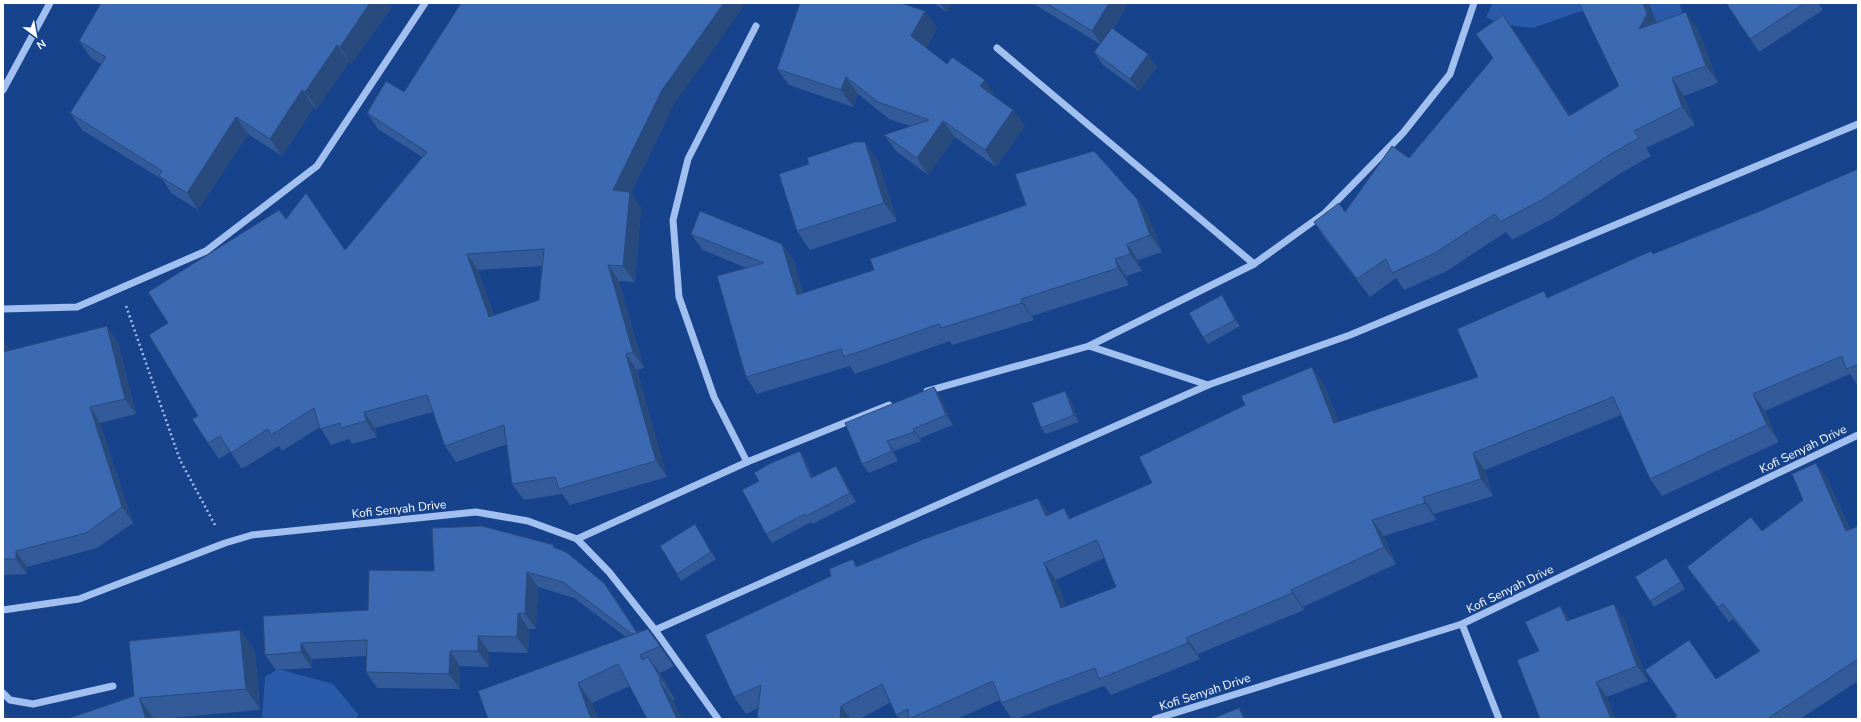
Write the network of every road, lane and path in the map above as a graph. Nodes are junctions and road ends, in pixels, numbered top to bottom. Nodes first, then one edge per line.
1 (50, 3) edge
2 (425, 3) edge
3 (1474, 3) edge
4 (756, 26) dead end
5 (997, 48) dead end
6 (3, 90) edge
7 (1858, 124) edge
8 (1254, 264) junction
9 (120, 289) junction
10 (3, 309) edge
11 (1089, 346) junction
12 (1208, 385) junction
13 (916, 394) edge
14 (894, 403) edge
15 (1858, 435) edge
16 (747, 462) junction
17 (576, 539) junction
18 (225, 543) junction
19 (3, 610) edge
20 (1462, 624) junction
21 (654, 630) junction
22 (113, 686) dead end
23 (3, 693) edge
24 (718, 719) edge
25 (1155, 719) edge
26 (1499, 719) edge

1 - 6 street
2 - 9 street
3 - 8 street
4 - 16 street
5 - 8 street
7 - 12 street
8 - 11 street
9 - 10 street
9 - 18 path
11 - 12 street
11 - 13 street
12 - 21 street
14 - 16 street
15 - 20 street, Kofi Senyah Drive
16 - 17 street
17 - 18 street, Kofi Senyah Drive
17 - 21 street, Kofi Senyah Drive
18 - 19 street, Kofi Senyah Drive
20 - 25 street, Kofi Senyah Drive
20 - 26 street
21 - 24 street, Kofi Senyah Drive
22 - 23 street

